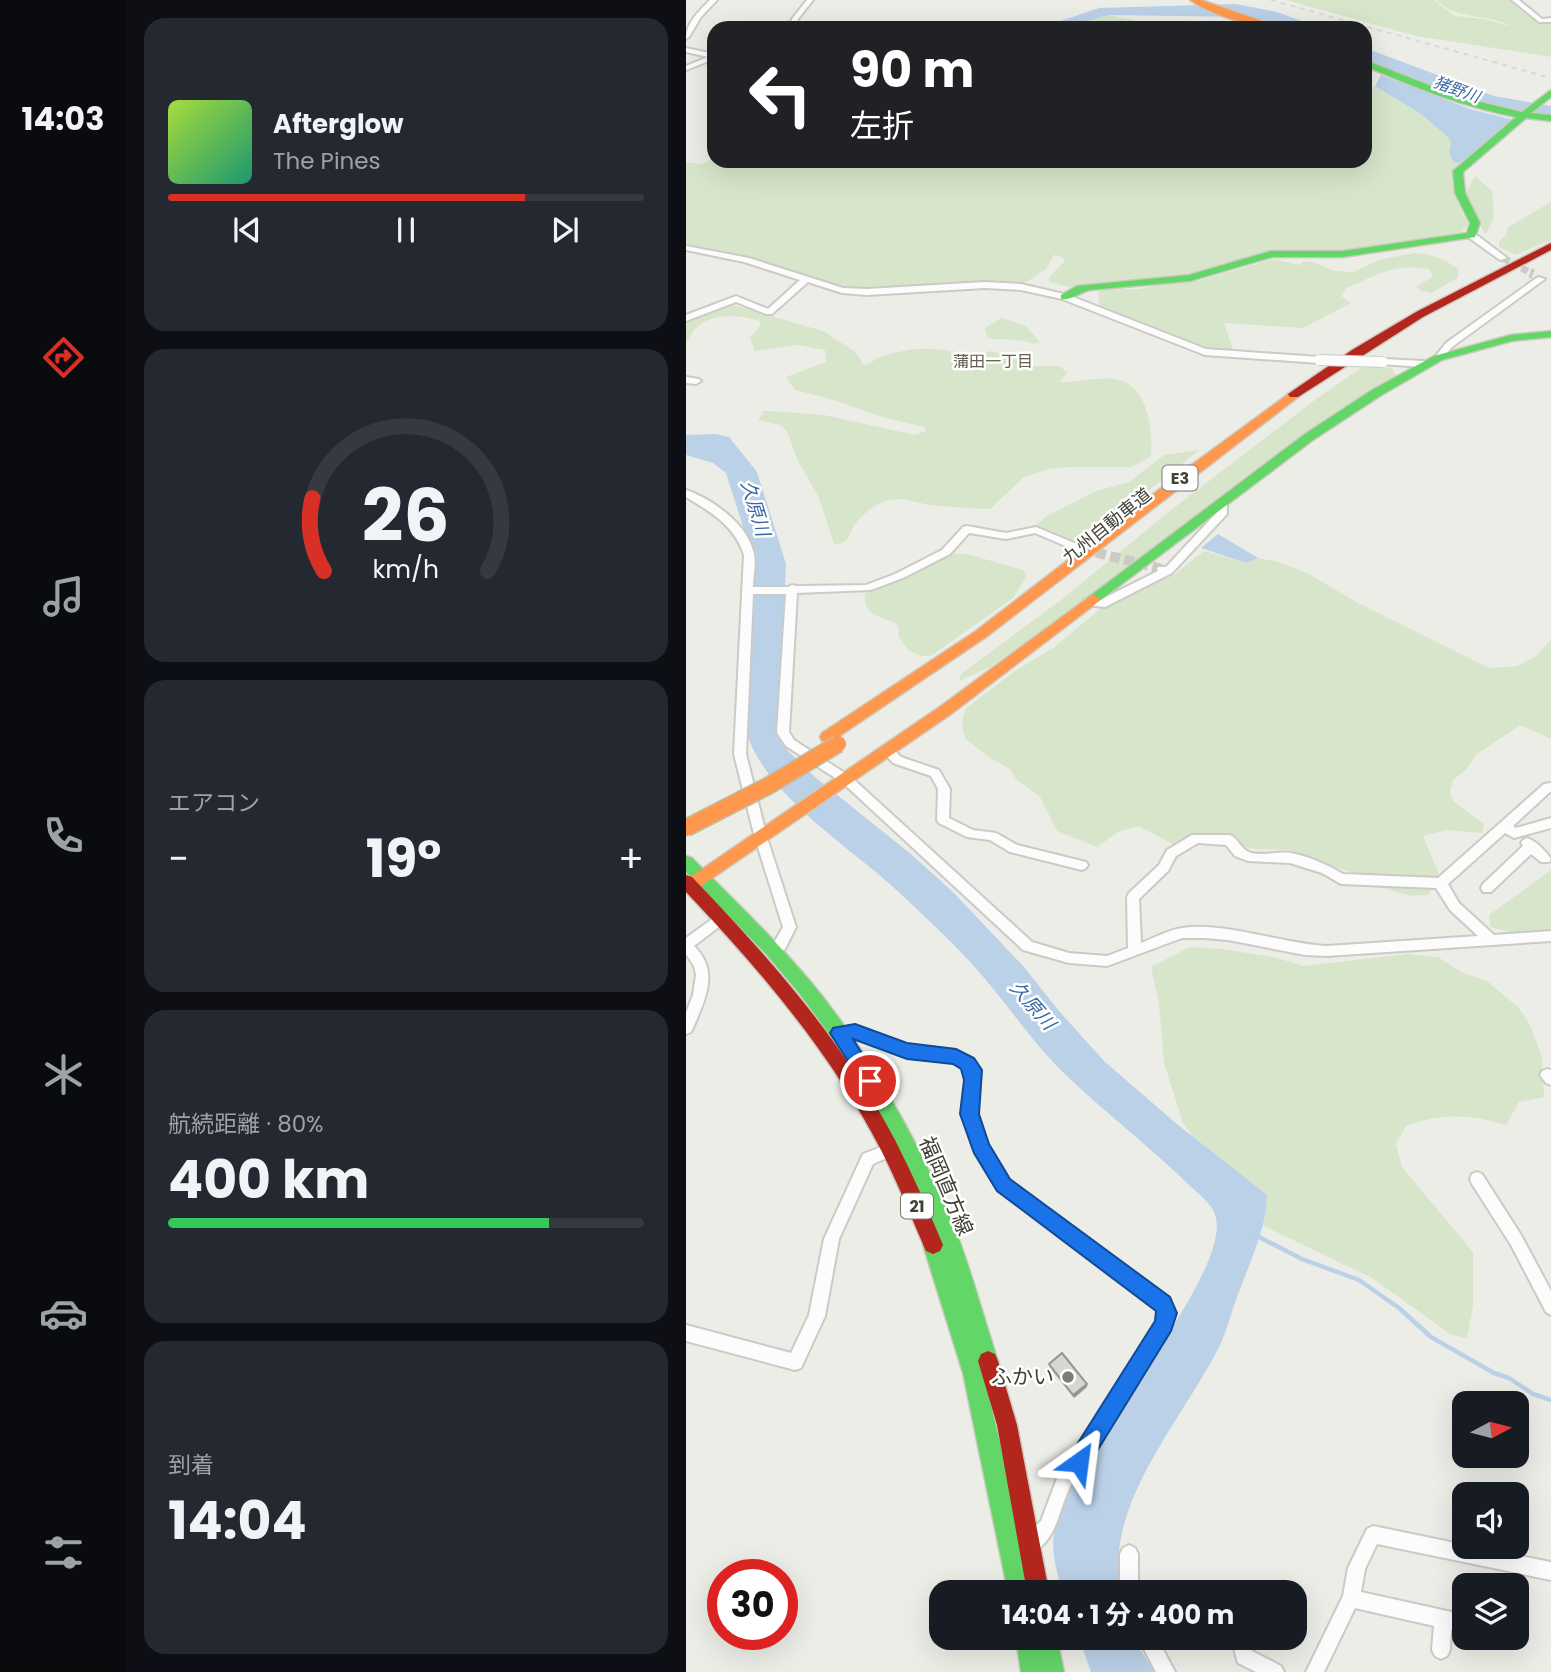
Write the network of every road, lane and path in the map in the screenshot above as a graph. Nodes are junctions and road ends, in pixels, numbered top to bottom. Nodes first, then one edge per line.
1 (713, 0) edge
2 (810, 0) edge
3 (1515, 0) edge
4 (1200, 3) edge
5 (686, 15) edge
6 (698, 16) junction
7 (1551, 20) edge
8 (794, 21) edge
9 (1252, 21) edge
10 (686, 37) edge
11 (686, 50) edge
12 (707, 54) edge
13 (707, 59) edge
14 (1372, 66) edge
15 (686, 68) edge
16 (1546, 97) edge
17 (1522, 114) junction
18 (1551, 118) edge
19 (1471, 234) junction
20 (1551, 246) edge
21 (686, 248) edge
22 (1551, 255) edge
23 (1503, 258) tunnel mouth
24 (1537, 276) joint
25 (806, 279) junction
26 (1551, 283) edge
27 (1065, 297) junction
28 (686, 318) edge
29 (1551, 334) edge
30 (1431, 361) junction
31 (1386, 362) junction
32 (1403, 377) junction
33 (686, 493) edge
34 (1222, 501) junction
35 (1075, 547) tunnel mouth
36 (792, 588) junction
37 (752, 591) junction
38 (1089, 602) junction
39 (832, 740) junction
40 (888, 751) junction
41 (847, 780) junction
42 (1548, 787) dead end
43 (686, 814) edge
44 (1551, 823) edge
45 (1504, 826) junction
46 (686, 828) edge
47 (1517, 833) junction
48 (761, 838) junction
49 (1531, 846) junction
50 (1545, 859) dead end
51 (686, 862) edge
52 (1082, 864) dead end
53 (693, 881) edge
54 (1441, 883) junction
55 (1487, 888) dead end
56 (727, 913) junction
57 (1551, 936) edge
58 (1489, 938) junction
59 (686, 945) edge
60 (773, 950) junction
61 (1135, 951) junction
62 (686, 1028) edge
63 (839, 1033) junction
64 (891, 1149) junction
65 (1477, 1179) dead end
66 (1551, 1307) edge
67 (686, 1334) edge
68 (1029, 1545) junction
69 (1129, 1554) dead end
70 (1551, 1572) edge
71 (1016, 1580) edge
72 (1036, 1580) edge
73 (1129, 1580) edge
74 (1351, 1598) junction
75 (1443, 1619) junction
76 (1452, 1621) edge
77 (1029, 1650) edge
78 (1048, 1650) edge
79 (1154, 1650) edge
80 (1243, 1650) edge
81 (1441, 1650) dead end
82 (1033, 1672) edge
83 (1052, 1672) edge
84 (1166, 1672) edge
85 (1275, 1672) edge
86 (1315, 1672) edge

1 - 6 street
2 - 8 street
3 - 7 street
4 - 9 main road
5 - 6 street
6 - 10 street
11 - 12 street
13 - 15 street
14 - 17 main road
16 - 17 main road
17 - 18 main road
17 - 19 main road
19 - 23 street
19 - 27 main road
20 - 39 main road, 九州自動車道 / E3
21 - 25 street
22 - 39 main road, 九州自動車道 / E3
24 - 26 street
24 - 30 street
25 - 27 street
25 - 28 street
27 - 31 street, bridge
29 - 30 main road
30 - 31 street
30 - 32 main road
31 - 32 street
32 - 34 main road
33 - 37 street
34 - 38 main road
34 - 38 street
35 - 36 street
36 - 37 street
36 - 41 street
37 - 48 street
38 - 40 main road
39 - 43 main road, 九州自動車道 / E3
39 - 46 main road, 九州自動車道 / E3, bridge
40 - 41 main road
40 - 52 street
41 - 48 main road
41 - 61 street
42 - 45 street
44 - 47 street
45 - 47 street
45 - 54 street
47 - 49 street
48 - 53 main road
48 - 60 street
49 - 50 street
49 - 55 street
51 - 53 main road, 福岡直方線 / 21
53 - 56 main road, 福岡直方線 / 21
54 - 58 street
54 - 61 street
56 - 59 street
56 - 60 main road, 福岡直方線 / 21
56 - 64 main road, 福岡直方線 / 21
57 - 58 street
58 - 61 street
59 - 62 street
60 - 63 main road, 福岡直方線 / 21
63 - 68 main road, 福岡直方線 / 21
63 - 68 street
64 - 67 street
64 - 71 main road, 福岡直方線 / 21
65 - 66 street
68 - 72 main road, 福岡直方線 / 21
69 - 73 street
70 - 74 street
74 - 75 street
74 - 86 street
75 - 76 street
75 - 81 street
77 - 82 main road
78 - 83 main road
79 - 84 street
80 - 85 street

